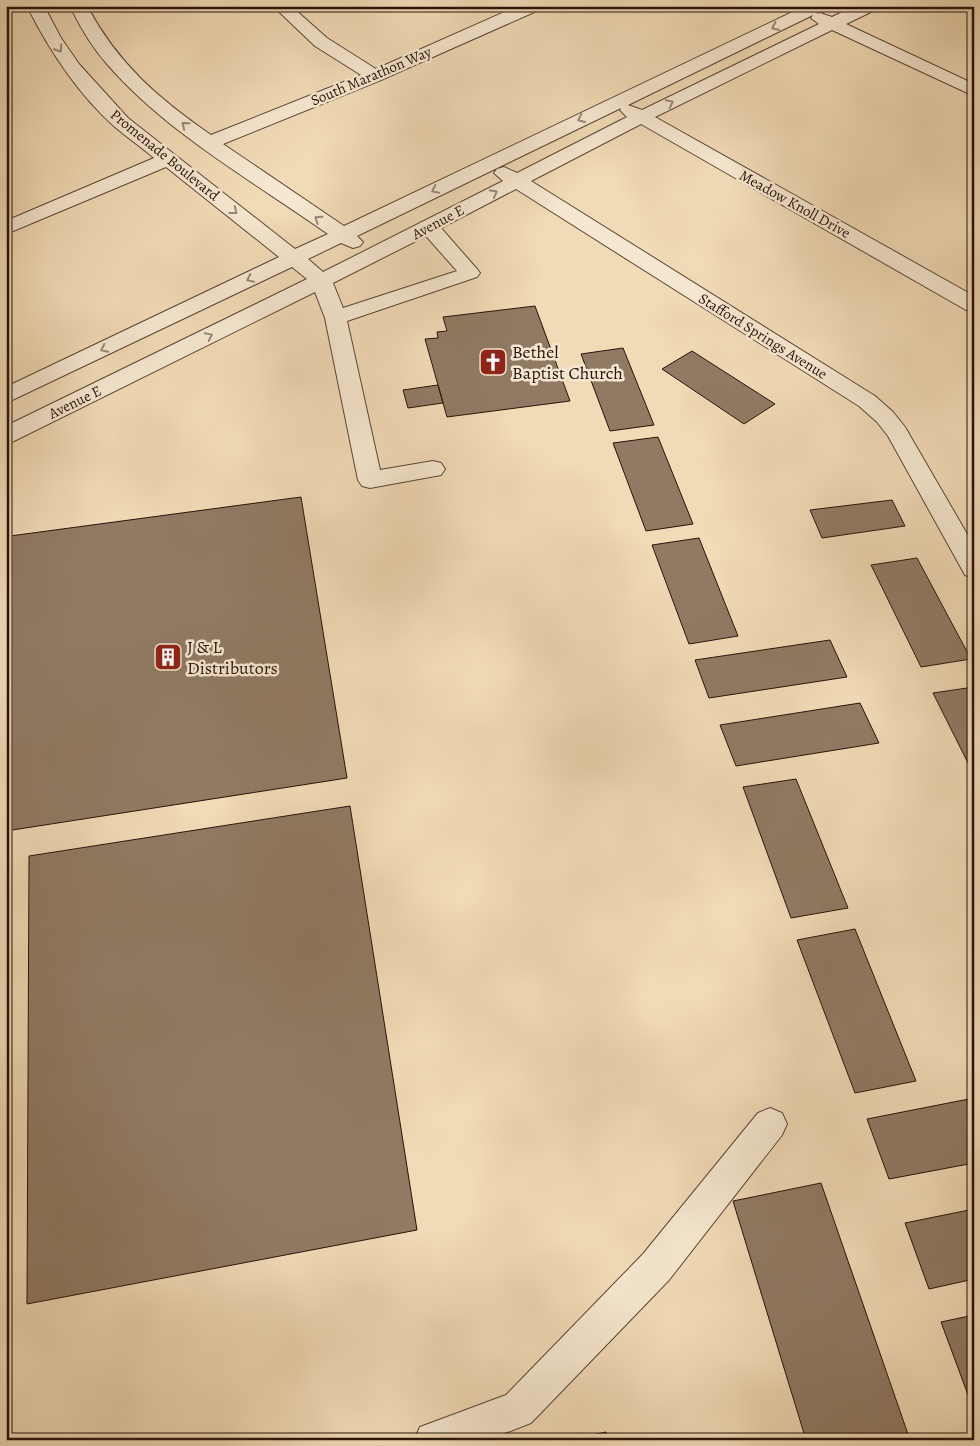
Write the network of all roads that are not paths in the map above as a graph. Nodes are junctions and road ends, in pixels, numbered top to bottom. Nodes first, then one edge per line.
1 (35, 6) edge
2 (78, 6) edge
3 (281, 6) edge
4 (533, 6) edge
5 (869, 6) edge
6 (814, 9) edge
7 (833, 24) junction
8 (119, 67) junction
9 (374, 76) junction
10 (81, 78) junction
11 (974, 91) edge
12 (616, 103) junction
13 (641, 117) junction
14 (208, 143) junction
15 (168, 159) junction
16 (490, 163) junction
17 (517, 181) junction
18 (429, 227) junction
19 (6, 228) edge
20 (342, 234) junction
21 (373, 255) junction
22 (294, 258) junction
23 (322, 280) junction
24 (974, 305) edge
25 (336, 318) junction
26 (6, 396) edge
27 (6, 436) edge
28 (433, 469) dead end
29 (974, 569) edge
30 (770, 1124) dead end
31 (433, 1440) edge

1 -> 10 street, Promenade Boulevard
2 - 8 street
3 - 9 street
4 - 9 street, South Marathon Way
5 - 7 street, Avenue E
6 - 7 street
6 -> 12 street, Avenue E
7 - 11 street
13 -> 7 street, Avenue E
8 - 10 street
14 -> 8 street
9 - 14 street, South Marathon Way
10 - 15 street, Promenade Boulevard
12 - 13 street, Meadow Knoll Drive
12 -> 16 street, Avenue E
13 - 17 street, Avenue E
13 - 24 street, Meadow Knoll Drive
20 -> 14 street
15 - 19 street
15 -> 22 street, Promenade Boulevard
16 - 17 street, Stafford Springs Avenue
16 -> 20 street, Avenue E
18 -> 17 street, Avenue E
17 - 29 street, Stafford Springs Avenue
18 - 21 street, Avenue E
18 - 25 street
20 - 21 street
20 - 22 street, Avenue E
21 - 23 street, Avenue E
22 - 23 street, Promenade Boulevard
22 -> 26 street, Avenue E
23 - 25 street
27 -> 23 street, Avenue E
25 - 28 street
30 - 31 street

